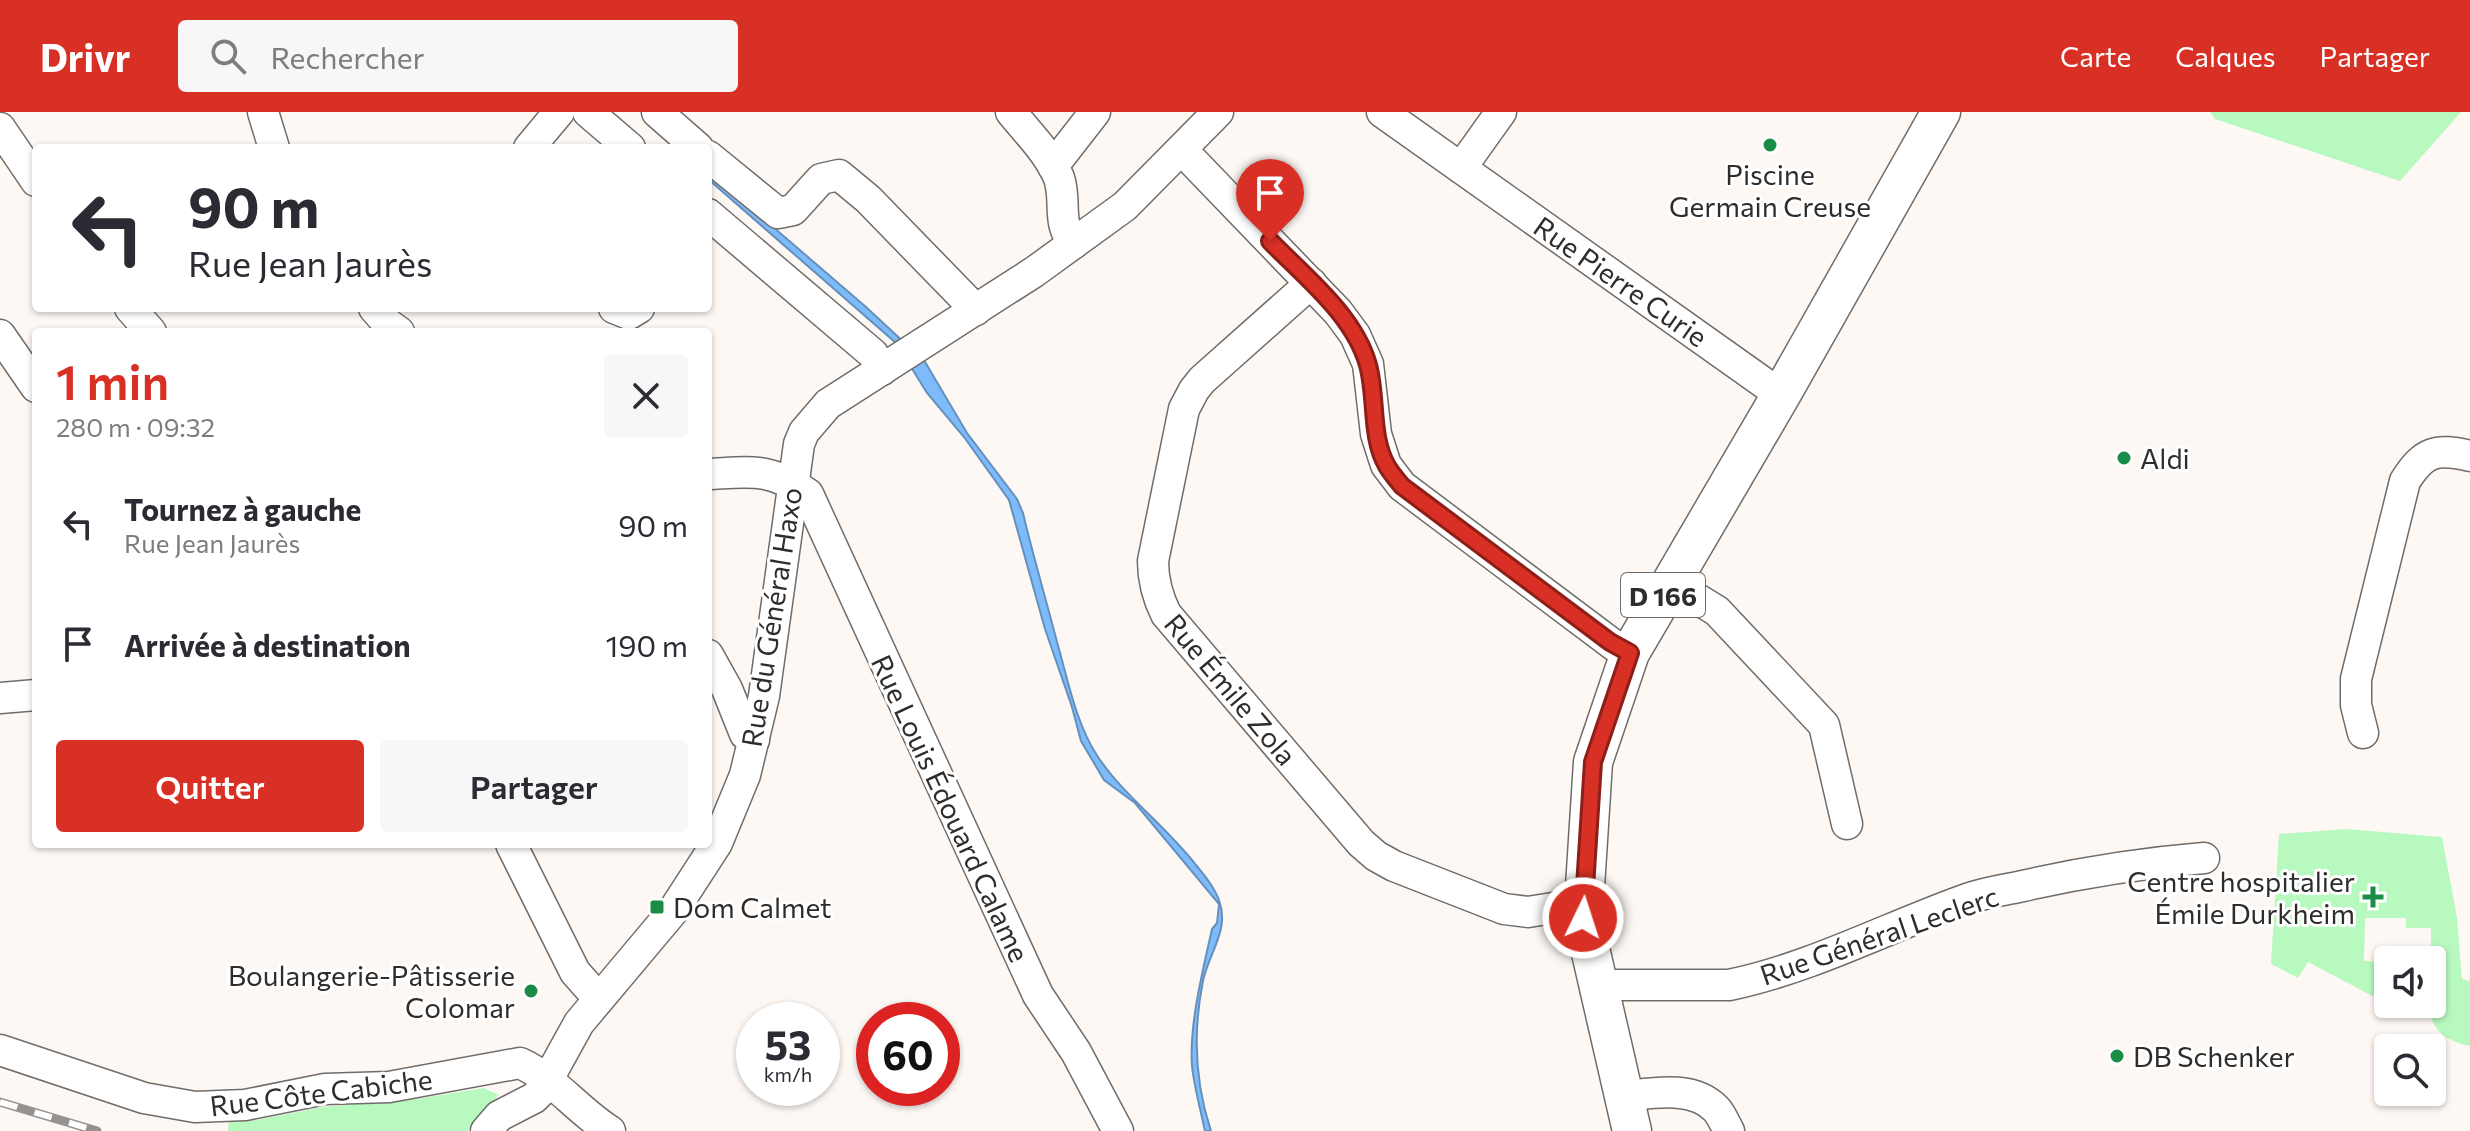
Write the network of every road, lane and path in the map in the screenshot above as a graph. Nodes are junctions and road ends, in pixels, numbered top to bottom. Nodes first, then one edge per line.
1 (263, 112) edge
2 (559, 112) edge
3 (588, 112) edge
4 (657, 112) edge
5 (1011, 112) edge
6 (1095, 112) edge
7 (1218, 112) edge
8 (1382, 112) edge
9 (1501, 112) edge
10 (1941, 112) edge
11 (0, 128) edge
12 (273, 144) edge
13 (532, 144) edge
14 (625, 144) edge
15 (693, 144) edge
16 (1182, 150) junction
17 (712, 159) edge
18 (1053, 166) junction
19 (1461, 168) junction
20 (32, 175) edge
21 (712, 222) edge
22 (1074, 243) junction
23 (1311, 283) junction
24 (976, 310) junction
25 (134, 312) edge
26 (378, 312) edge
27 (148, 328) edge
28 (394, 328) edge
29 (0, 335) edge
30 (903, 357) junction
31 (32, 381) edge
32 (1781, 395) junction
33 (2470, 456) edge
34 (712, 474) edge
35 (792, 483) junction
36 (1670, 582) junction
37 (1630, 653) junction
38 (712, 662) edge
39 (32, 695) edge
40 (0, 698) edge
41 (2363, 733) dead end
42 (754, 740) junction
43 (1847, 824) dead end
44 (513, 848) edge
45 (2204, 858) dead end
46 (1584, 903) junction
47 (1599, 985) junction
48 (598, 998) junction
49 (0, 1050) edge
50 (548, 1080) junction
51 (1628, 1113) edge
52 (486, 1131) edge
53 (610, 1131) edge
54 (1118, 1131) edge
55 (1729, 1131) edge

1 - 12 street
2 - 13 street
3 - 14 street
4 - 15 street
5 - 18 street
6 - 18 street
7 - 16 street, Rue du Général Haxo
8 - 19 street, Rue Pierre Curie
9 - 19 street
10 - 32 main road, D 166
11 - 20 street
16 - 22 street, Rue du Général Haxo
16 - 23 street
17 - 24 street
18 - 22 street
19 - 32 street, Rue Pierre Curie
21 - 30 street
22 - 24 street, Rue du Général Haxo
23 - 37 street
23 - 46 street, Rue Émile Zola
24 - 30 street, Rue du Général Haxo
25 - 27 street
26 - 28 street
29 - 31 street
30 - 35 street, Rue du Général Haxo
32 - 36 main road, D 166
33 - 41 street
34 - 35 street
35 - 42 street, Rue du Général Haxo
35 - 54 street, Rue Louis Édouard Calame
36 - 37 main road, D 166
36 - 43 street
37 - 46 main road, D 166
38 - 42 street
39 - 40 street
42 - 48 street, Rue du Général Haxo
44 - 48 street
45 - 47 street, Rue Général Leclerc
46 - 47 main road, D 166
47 - 51 main road, D 166
48 - 50 street, Rue du Général Haxo
49 - 50 street, Rue Côte Cabiche
50 - 52 street, Rue du Général Haxo
50 - 53 street, Rue Côte Cabiche
51 - 55 street

